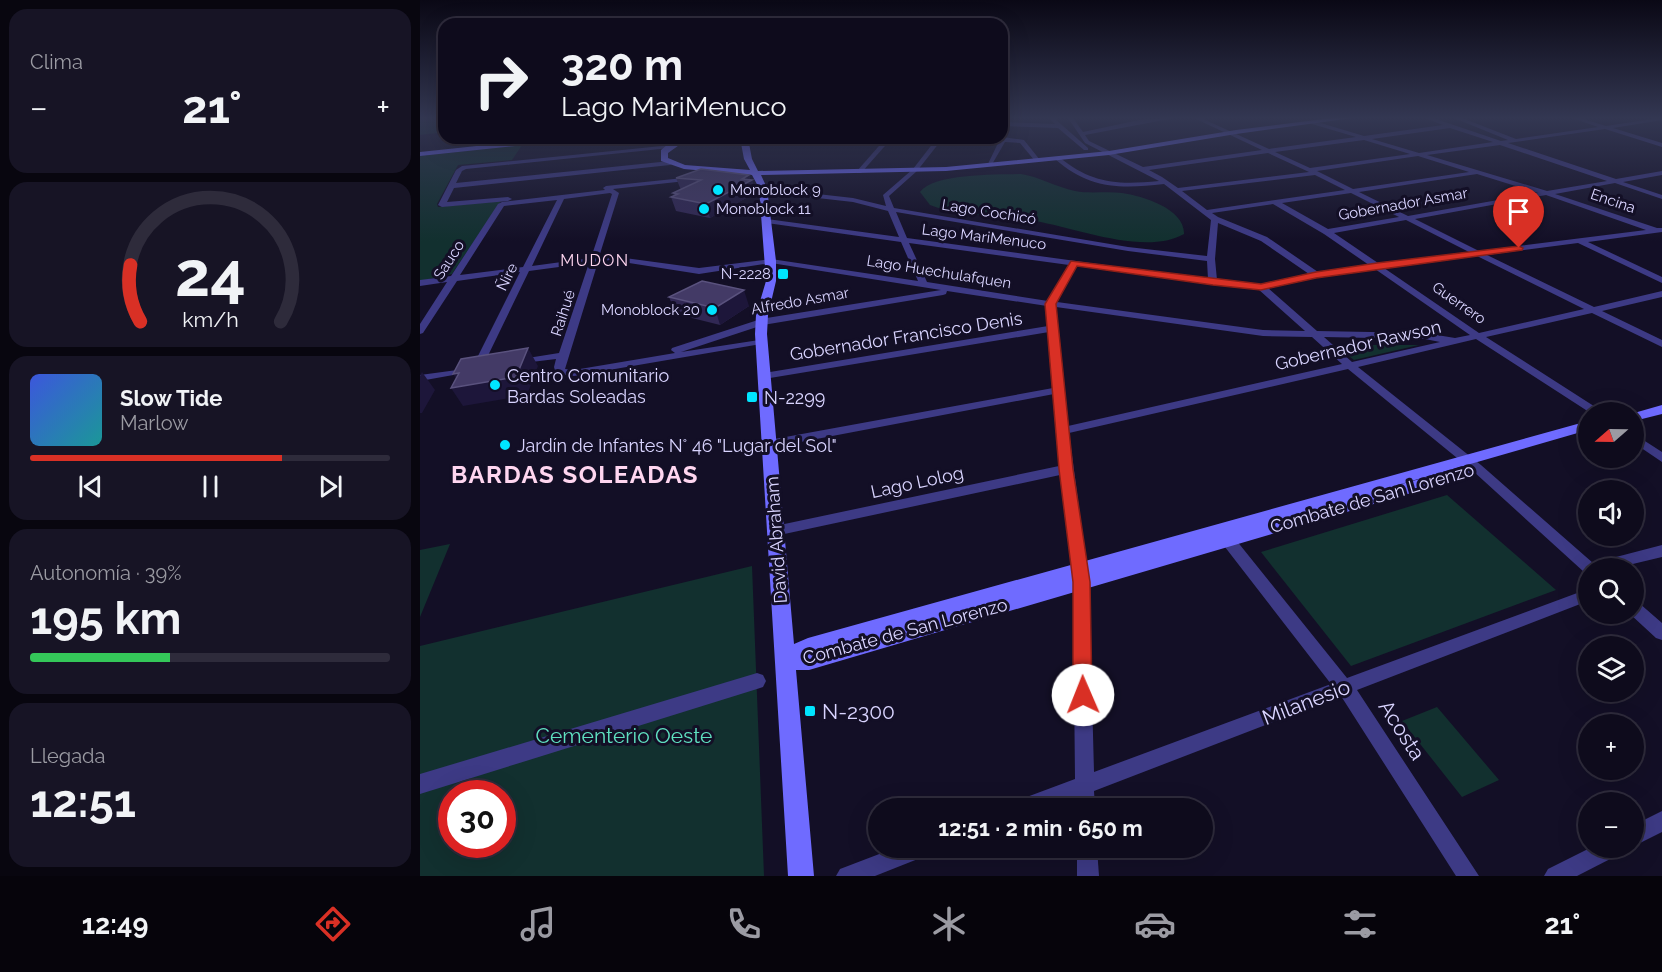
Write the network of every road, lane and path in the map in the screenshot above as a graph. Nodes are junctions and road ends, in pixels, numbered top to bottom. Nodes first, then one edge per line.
1 (536, 159) edge
2 (665, 159) edge
3 (750, 159) edge
4 (870, 159) edge
5 (923, 159) edge
6 (992, 159) edge
7 (1048, 159) edge
8 (1058, 159) edge
9 (1121, 159) edge
10 (1212, 159) edge
11 (1284, 159) edge
12 (1396, 159) edge
13 (1433, 159) edge
14 (1546, 159) edge
15 (1569, 159) edge
16 (1037, 160) joint
17 (670, 163) junction
18 (989, 165) junction
19 (753, 169) junction
20 (1142, 169) junction
21 (607, 170) junction
22 (915, 170) junction
23 (859, 171) junction
24 (716, 172) junction
25 (1312, 172) junction
26 (1478, 173) junction
27 (1662, 173) edge
28 (1624, 178) junction
29 (1612, 180) junction
30 (1165, 182) junction
31 (451, 186) junction
32 (598, 189) junction
33 (764, 190) junction
34 (1177, 190) junction
35 (1351, 190) junction
36 (1543, 192) junction
37 (1662, 192) edge
38 (562, 196) junction
39 (885, 196) junction
40 (1662, 197) edge
41 (853, 200) junction
42 (1273, 201) junction
43 (889, 209) junction
44 (1205, 212) junction
45 (1405, 217) junction
46 (1215, 219) junction
47 (767, 221) junction
48 (1661, 231) edge
49 (1327, 232) junction
50 (903, 240) junction
51 (1580, 241) junction
52 (1478, 253) junction
53 (1210, 259) junction
54 (594, 260) junction
55 (771, 261) junction
56 (1074, 263) junction
57 (1377, 266) junction
58 (526, 269) junction
59 (1316, 275) junction
60 (454, 279) junction
61 (1662, 280) edge
62 (1213, 282) junction
63 (420, 283) edge
64 (924, 285) junction
65 (1261, 287) junction
66 (956, 290) junction
67 (1662, 294) edge
68 (1051, 304) junction
69 (1594, 310) junction
70 (761, 322) junction
71 (1054, 328) junction
72 (420, 331) edge
73 (1315, 334) junction
74 (1479, 337) junction
75 (761, 341) junction
76 (1454, 341) junction
77 (1662, 344) edge
78 (563, 355) junction
79 (653, 359) junction
80 (509, 364) edge
81 (1351, 366) junction
82 (563, 373) joint
83 (764, 376) junction
84 (420, 378) edge
85 (1059, 390) junction
86 (1580, 402) edge
87 (1662, 409) edge
88 (1644, 414) edge
89 (1578, 428) edge
90 (1062, 431) junction
91 (1578, 438) edge
92 (769, 444) junction
93 (1644, 445) edge
94 (1662, 458) edge
95 (1472, 464) junction
96 (1066, 469) junction
97 (775, 531) junction
98 (1224, 535) junction
99 (1662, 551) edge
100 (1578, 558) edge
101 (1635, 558) edge
102 (1080, 576) junction
103 (1578, 599) edge
104 (1644, 617) edge
105 (1662, 633) edge
106 (785, 660) junction
107 (757, 681) dead end
108 (1346, 687) junction
109 (420, 784) edge
110 (1084, 785) junction
111 (1050, 798) edge
112 (1085, 798) edge
113 (1662, 821) edge
114 (1644, 831) edge
115 (895, 858) edge
116 (1087, 858) edge
117 (1591, 858) edge
118 (801, 876) edge
119 (847, 876) edge
120 (1088, 876) edge
121 (1468, 876) edge
122 (1555, 876) edge

1 - 31 street
2 - 17 main road
3 - 19 main road, David Abraham
4 - 23 street
5 - 22 street
6 - 18 street
7 - 16 main road
8 - 30 street
9 - 20 street
10 - 20 street
11 - 25 street
12 - 25 street
13 - 26 street, Encina
14 - 29 street
15 - 28 street
16 - 18 main road
17 - 21 street
17 - 24 main road
18 - 22 main road
19 - 23 main road
19 - 24 main road
19 - 33 main road, David Abraham
20 - 30 street
21 - 31 street
21 - 32 street
22 - 23 main road
22 - 39 street
24 - 32 street
25 - 34 street
25 - 35 street
26 - 35 street
26 - 36 street, Encina
27 - 28 street, Gobernador Asmar
28 - 29 street, Gobernador Asmar
28 - 37 street
29 - 36 street, Gobernador Asmar
29 - 40 street
30 - 34 street
31 - 32 street
33 - 41 street, Lago Cochicó
33 - 47 main road, David Abraham
34 - 44 street
35 - 42 street
35 - 45 street
36 - 45 street, Gobernador Asmar
36 - 48 street, Encina
38 - 54 street, Raihué
38 - 58 street, Ñire
38 - 60 street, Sauco
39 - 41 street
39 - 43 street
41 - 43 street, Lago Cochicó
42 - 44 street
42 - 49 street, Guerrero
43 - 50 street
43 - 53 street, Lago Cochicó
44 - 46 street
45 - 49 street, Gobernador Asmar
45 - 52 street
46 - 53 street
46 - 59 street
47 - 50 street, Lago MariMenuco
47 - 55 main road, David Abraham
48 - 51 street, Lago MariMenuco
49 - 57 street, Guerrero
50 - 56 street, Lago MariMenuco
50 - 64 street
51 - 52 street, Lago MariMenuco
51 - 61 street
52 - 57 street, Lago MariMenuco
52 - 69 street
53 - 62 street
54 - 55 street, Lago Huechulafquen
54 - 58 street, Lago Huechulafquen
54 - 78 street, Raihué
55 - 64 street, Lago Huechulafquen
55 - 70 main road, David Abraham
56 - 62 street, Lago MariMenuco
56 - 68 street
57 - 59 street, Lago MariMenuco
57 - 74 street, Guerrero
58 - 60 street, Lago Huechulafquen
58 - 84 street, Ñire
59 - 65 street, Lago MariMenuco
60 - 63 street, Lago Huechulafquen
60 - 72 street, Sauco
62 - 65 street, Lago MariMenuco
64 - 66 street, Lago Huechulafquen
65 - 73 street
66 - 68 street, Lago Huechulafquen
66 - 70 street, Alfredo Asmar
67 - 69 street, Gobernador Rawson
68 - 71 street
68 - 73 street, Lago Huechulafquen
69 - 74 street, Gobernador Rawson
69 - 77 street
70 - 75 main road, David Abraham
70 - 79 street, Alfredo Asmar
71 - 83 street, Gobernador Francisco Denis
71 - 85 street
73 - 76 street, Lago Huechulafquen
73 - 81 street
74 - 76 street, Gobernador Rawson
74 - 86 street, Guerrero
75 - 79 street, Alfredo Asmar
75 - 83 main road, David Abraham
76 - 81 street, Gobernador Rawson
78 - 80 street
78 - 82 street, Raihué
79 - 82 street, Alfredo Asmar
81 - 90 street, Gobernador Rawson
81 - 95 street
83 - 92 main road, David Abraham
85 - 90 street
85 - 92 street
87 - 88 main road
89 - 95 main road, Combate de San Lorenzo
90 - 96 street
91 - 95 main road, Combate de San Lorenzo
92 - 97 main road, David Abraham
93 - 94 street
95 - 98 main road, Combate de San Lorenzo
95 - 100 street
96 - 97 street, Lago Lolog
96 - 102 street
97 - 106 main road, David Abraham
98 - 102 main road, Combate de San Lorenzo
98 - 108 street, Acosta
99 - 101 street
102 - 106 main road, Combate de San Lorenzo
102 - 110 street
103 - 108 street, Milanesio
104 - 105 street
106 - 118 main road, David Abraham
107 - 109 street
108 - 110 street, Milanesio
108 - 121 street, Acosta
110 - 111 street, Milanesio
110 - 112 street
113 - 114 street
115 - 119 street
116 - 120 street
117 - 122 street

